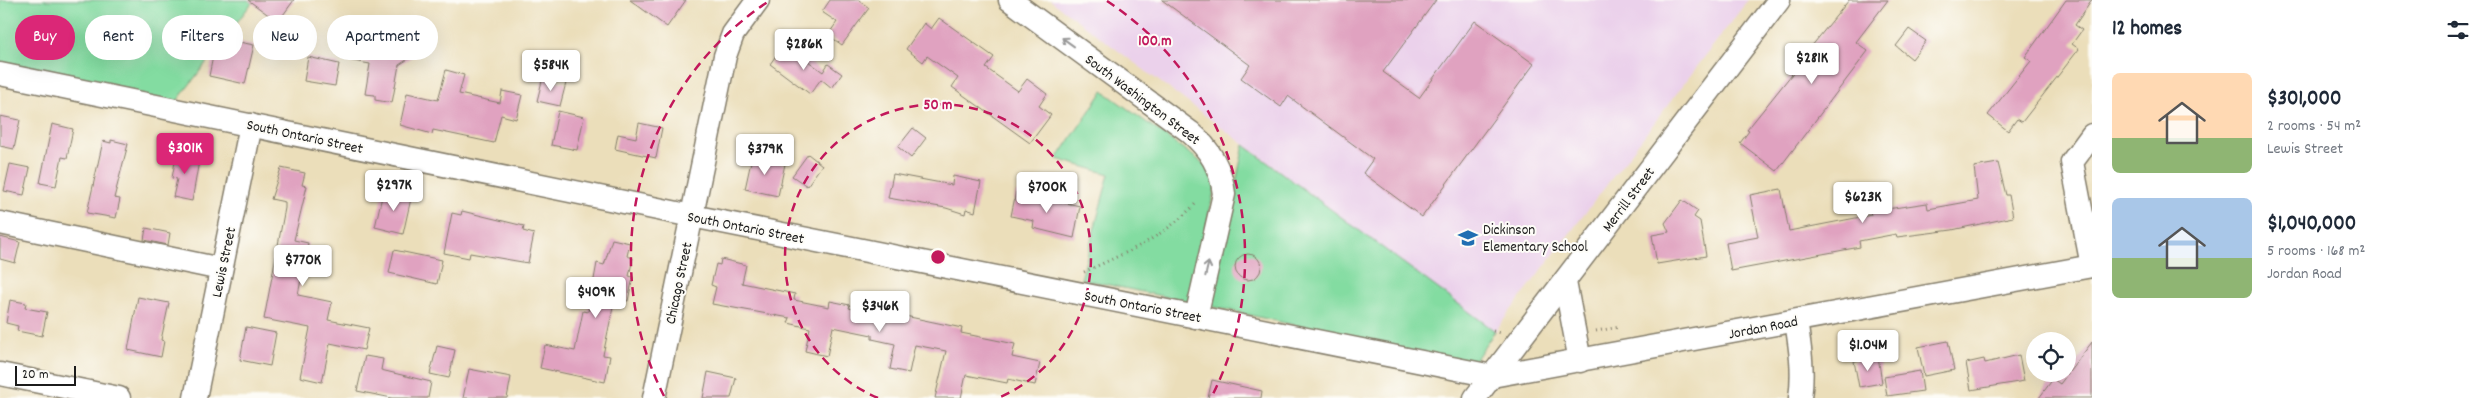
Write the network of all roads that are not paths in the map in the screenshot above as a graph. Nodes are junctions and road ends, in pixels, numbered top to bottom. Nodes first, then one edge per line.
1 (758, 0) edge
2 (1010, 0) edge
3 (1779, 0) edge
4 (0, 74) edge
5 (251, 125) junction
6 (2092, 135) edge
7 (692, 216) junction
8 (0, 223) edge
9 (2092, 266) edge
10 (221, 269) junction
11 (1565, 282) junction
12 (1196, 317) junction
13 (1796, 321) junction
14 (1580, 361) junction
15 (0, 374) edge
16 (1492, 376) junction
17 (119, 398) edge
18 (195, 398) edge
19 (654, 398) edge
20 (1475, 398) edge
21 (1800, 398) edge

1 - 7 street, Chicago Street
12 -> 2 street, South Washington Street
3 - 11 street, Merrill Street
4 - 5 street, South Ontario Street
5 - 7 street, South Ontario Street
5 - 10 street, Lewis Street
6 - 9 street
7 - 12 street, South Ontario Street
7 - 19 street, Chicago Street
8 - 10 street
9 - 13 street, Jordan Road
10 - 18 street, Lewis Street
11 - 14 street
11 - 16 street, Merrill Street
12 - 16 street, South Ontario Street
13 - 14 street, Jordan Road
13 - 21 street
14 - 16 street, Jordan Road
15 - 17 street
16 - 20 street, Merrill Street

